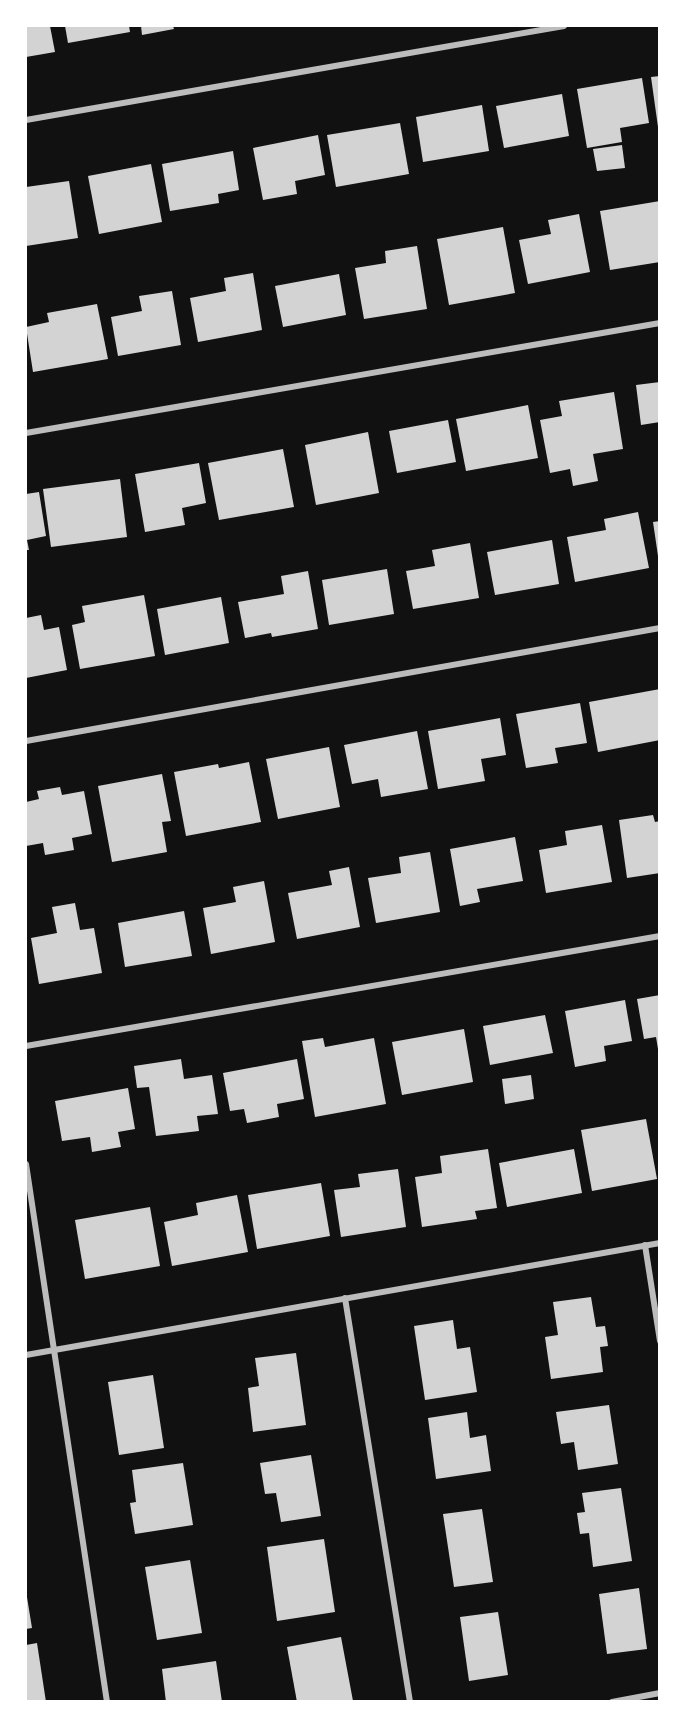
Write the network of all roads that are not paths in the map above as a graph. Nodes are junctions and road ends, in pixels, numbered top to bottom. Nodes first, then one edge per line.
1 (564, 26) edge
2 (26, 120) edge
3 (660, 323) edge
4 (26, 433) edge
5 (660, 628) edge
6 (26, 741) edge
7 (660, 936) edge
8 (26, 1046) edge
9 (26, 1164) edge
10 (660, 1243) edge
11 (645, 1245) junction
12 (345, 1298) junction
13 (660, 1341) edge
14 (54, 1350) junction
15 (26, 1355) edge
16 (660, 1693) edge
17 (106, 1701) edge
18 (410, 1701) edge
19 (612, 1701) edge

1 - 2 street
3 - 4 street
5 - 6 street
7 - 8 street
9 - 14 street
10 - 11 street
11 - 12 street
11 - 13 street
12 - 14 street
12 - 18 street
14 - 15 street
14 - 17 street
16 - 19 street

